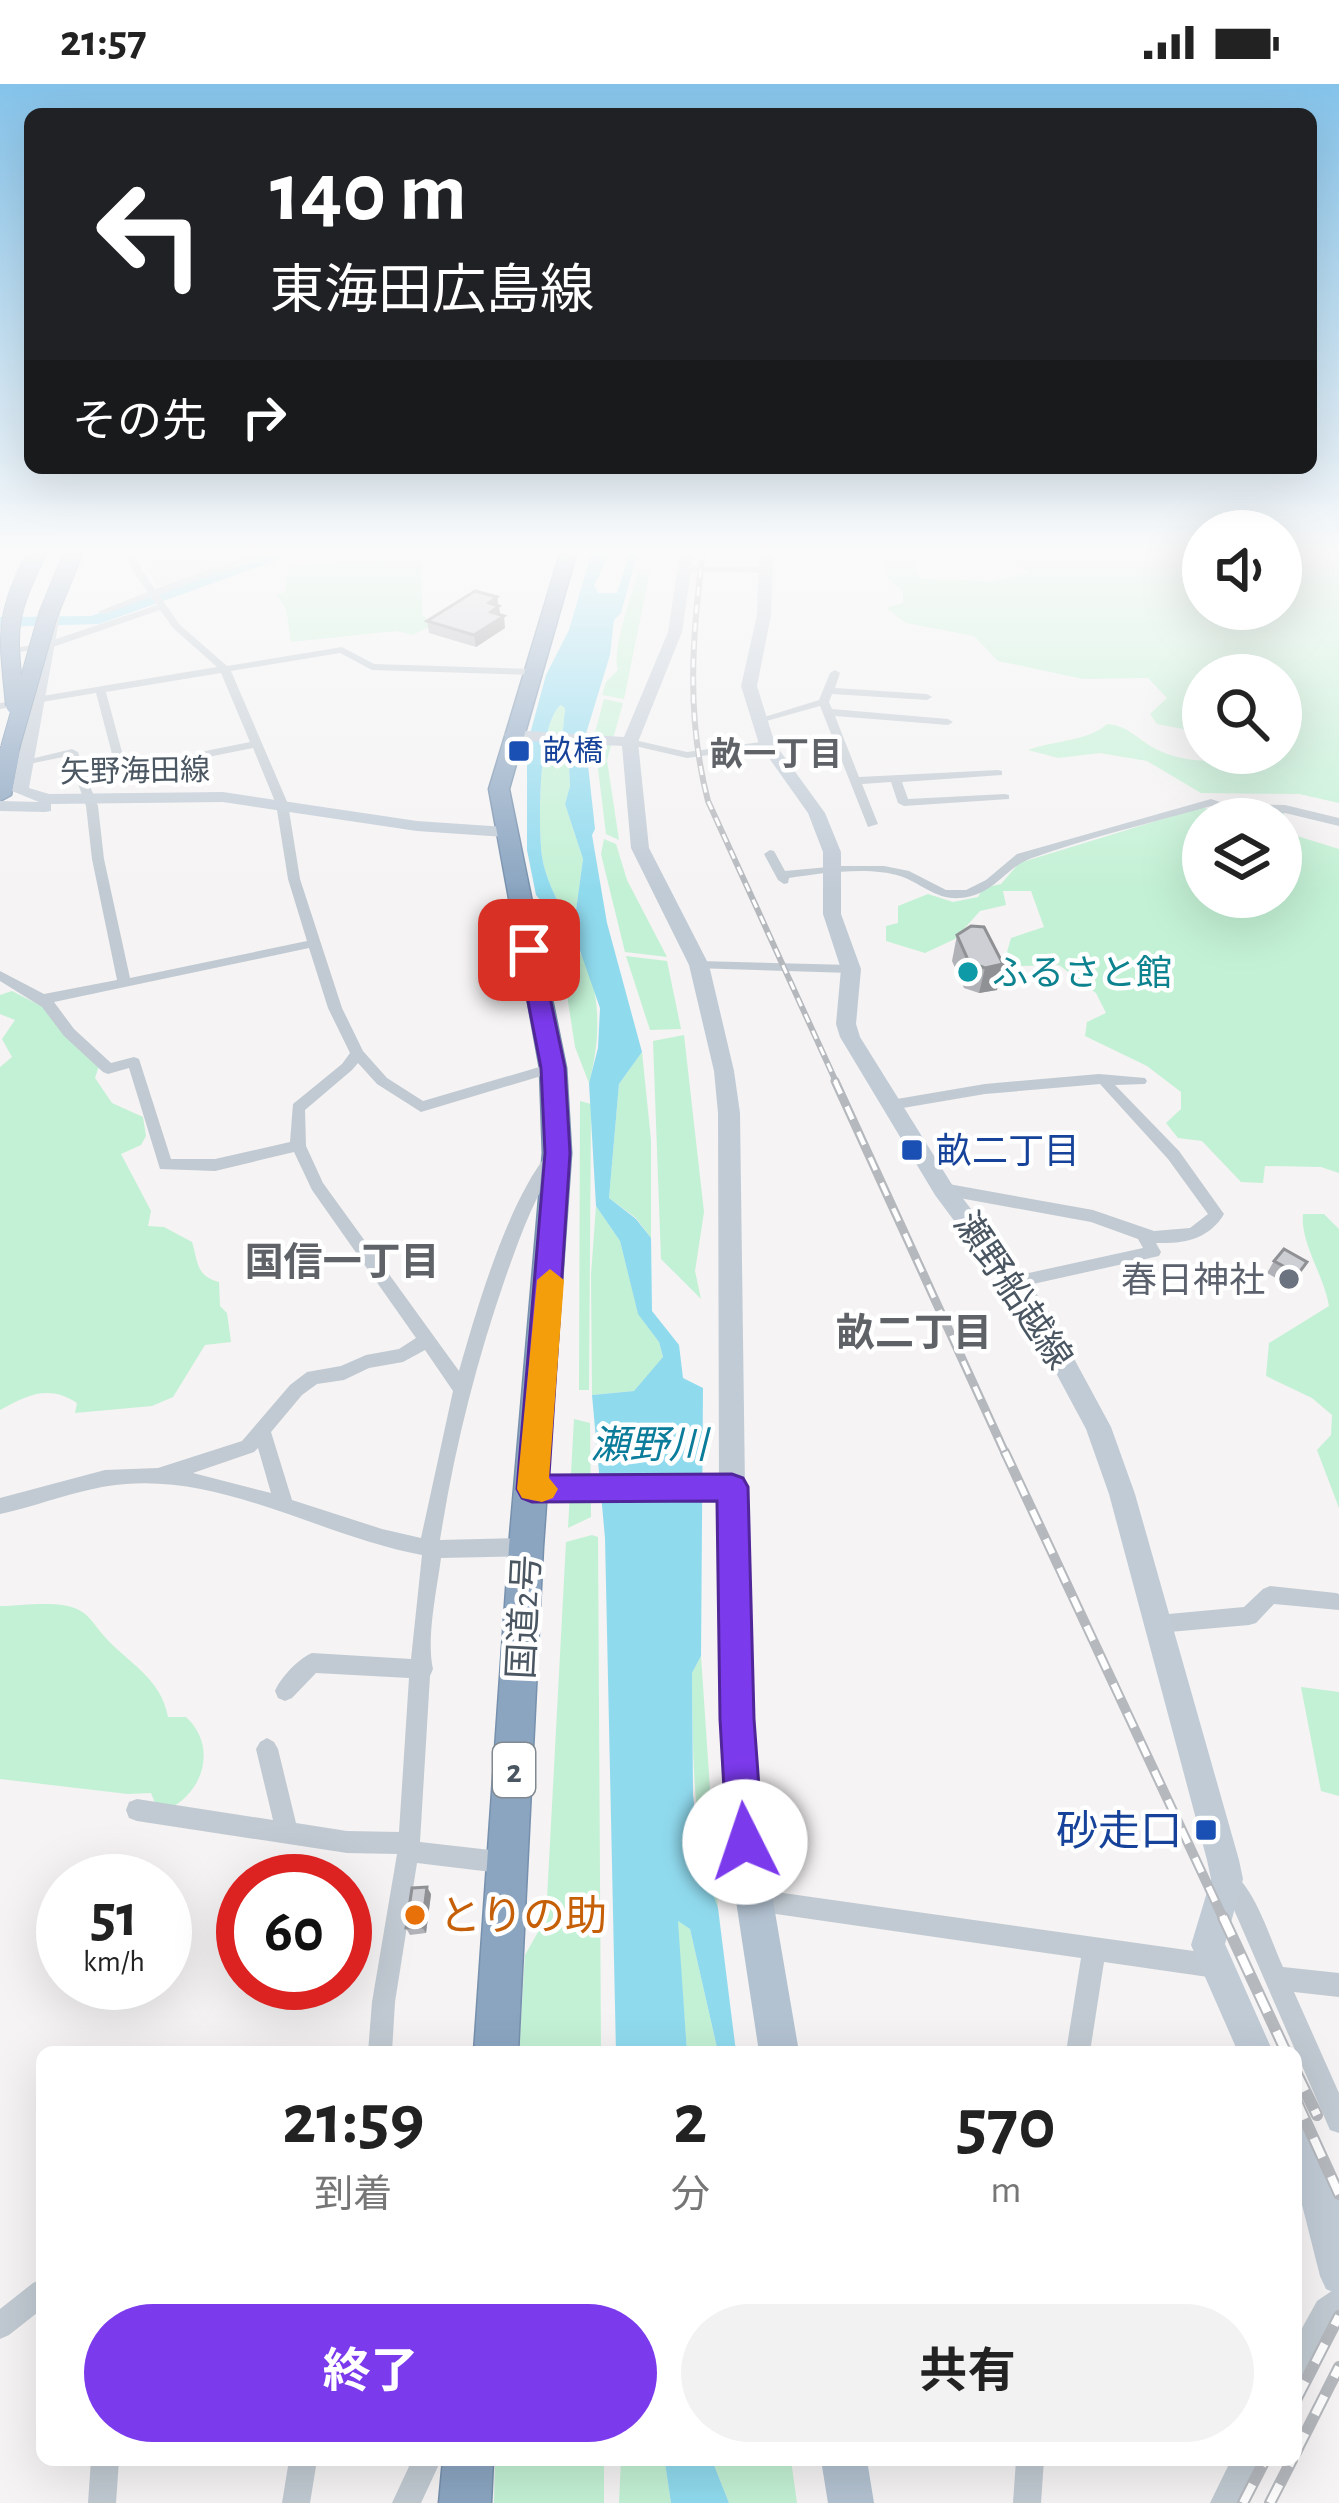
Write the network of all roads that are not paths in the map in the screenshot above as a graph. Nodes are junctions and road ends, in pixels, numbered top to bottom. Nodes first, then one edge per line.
1 (12, 664) edge
2 (28, 664) edge
3 (34, 664) edge
4 (37, 664) edge
5 (40, 664) edge
6 (219, 664) edge
7 (251, 664) edge
8 (361, 664) edge
9 (534, 664) edge
10 (662, 664) edge
11 (752, 664) edge
12 (224, 668) junction
13 (531, 672) junction
14 (835, 673) dead end
15 (100, 689) junction
16 (30, 693) junction
17 (927, 698) dead end
18 (828, 702) junction
19 (0, 706) edge
20 (948, 722) dead end
21 (765, 732) junction
22 (519, 736) junction
23 (623, 741) junction
24 (257, 744) junction
25 (17, 755) junction
26 (122, 771) junction
27 (998, 773) dead end
28 (81, 779) junction
29 (895, 779) junction
30 (855, 781) junction
31 (1005, 797) dead end
32 (5, 799) edge
33 (90, 802) junction
34 (282, 804) junction
35 (1339, 822) edge
36 (872, 824) dead end
37 (505, 832) junction
38 (770, 854) dead end
39 (833, 872) junction
40 (315, 943) junction
41 (699, 965) junction
42 (851, 968) junction
43 (0, 975) edge
44 (124, 983) junction
45 (42, 999) junction
46 (358, 1053) junction
47 (553, 1068) junction
48 (1105, 1081) junction
49 (1140, 1082) dead end
50 (891, 1106) junction
51 (298, 1146) junction
52 (557, 1153) junction
53 (943, 1190) junction
54 (1144, 1235) junction
55 (1015, 1282) junction
56 (426, 1341) junction
57 (461, 1388) junction
58 (262, 1431) junction
59 (158, 1476) junction
60 (727, 1487) junction
61 (548, 1489) junction
62 (284, 1505) junction
63 (0, 1506) edge
64 (431, 1547) junction
65 (526, 1547) junction
66 (1336, 1602) edge
67 (1158, 1624) junction
68 (423, 1669) junction
69 (285, 1691) dead end
70 (267, 1749) dead end
71 (137, 1810) dead end
72 (287, 1833) junction
73 (408, 1847) junction
74 (508, 1863) junction
75 (1227, 1880) junction
76 (755, 1900) junction
77 (1094, 1951) junction
78 (1215, 1966) junction
79 (1274, 1978) junction
80 (1339, 1985) edge
81 (381, 2046) edge
82 (496, 2046) edge
83 (778, 2046) edge
84 (1079, 2046) edge
85 (1253, 2046) edge
86 (1339, 2121) edge
87 (1302, 2166) edge
88 (1308, 2197) edge
89 (1339, 2276) edge
90 (36, 2297) edge
91 (1339, 2299) edge
92 (0, 2326) edge
93 (1302, 2355) edge
94 (105, 2466) edge
95 (301, 2466) edge
96 (425, 2466) edge
97 (468, 2466) edge
98 (845, 2466) edge
99 (1030, 2466) edge
100 (1243, 2466) edge
101 (102, 2503) edge
102 (296, 2503) edge
103 (406, 2503) edge
104 (465, 2503) edge
105 (850, 2503) edge
106 (1027, 2503) edge
107 (1223, 2503) edge

1 - 25 highway, bridge
2 - 16 highway
3 - 16 highway, bridge
4 - 25 highway, bridge
5 - 16 main road
6 - 12 street
7 - 12 street
8 - 13 street
9 - 13 highway, 国道2号 / 2
10 - 23 main road
11 - 21 main road, 瀬野船越線
12 - 15 street
12 - 24 street
13 - 22 highway, 国道2号 / 2
14 - 18 street
15 - 16 street
15 - 26 street
16 - 19 street
16 - 25 highway, bridge
17 - 18 street
18 - 20 street
18 - 21 street
18 - 30 street
21 - 23 street
21 - 39 main road, 瀬野船越線
22 - 23 main road
22 - 37 highway, 国道2号 / 2
23 - 41 main road
24 - 26 street
24 - 34 street
25 - 28 street
25 - 32 highway
26 - 28 street
27 - 29 street
28 - 33 street
29 - 30 street
29 - 31 street
30 - 36 street
32 - 33 main road, 矢野海田線
33 - 34 main road, 矢野海田線
33 - 44 street
34 - 37 main road, 矢野海田線
34 - 40 street
35 - 39 street
37 - 47 highway, 国道2号 / 2
38 - 39 street
39 - 42 main road, 瀬野船越線
40 - 44 street
40 - 46 street
41 - 42 street
41 - 60 main road
42 - 50 main road, 瀬野船越線
43 - 45 street
44 - 45 street
45 - 51 street
46 - 47 street
46 - 51 street
47 - 52 highway, 国道2号 / 2
48 - 49 street
48 - 50 street
48 - 54 street
50 - 53 main road, 瀬野船越線
51 - 56 street
52 - 57 street
52 - 61 highway, 国道2号 / 2
53 - 54 street
53 - 55 main road, 瀬野船越線
54 - 55 street
55 - 67 main road, 瀬野船越線
56 - 57 street
56 - 58 street
57 - 64 street
58 - 59 street
58 - 62 street
59 - 62 street
59 - 63 street
60 - 61 main road
60 - 76 main road
61 - 65 highway, 国道2号 / 2
62 - 64 street
64 - 65 street
64 - 68 street
65 - 74 highway, 国道2号 / 2
66 - 67 street
67 - 75 main road, 瀬野船越線
68 - 69 street
68 - 73 street
70 - 72 street
71 - 72 street
72 - 73 street
73 - 74 street
73 - 81 street
74 - 82 highway, 国道2号 / 2
75 - 78 main road
75 - 79 street
76 - 77 street
76 - 83 main road
77 - 78 street
77 - 84 street
78 - 85 main road
79 - 80 street
79 - 86 street
87 - 88 main road
88 - 89 main road
90 - 92 street
91 - 93 street
94 - 101 street
95 - 102 street
96 - 103 street
97 - 104 highway
98 - 105 main road
99 - 106 street
100 - 107 street

